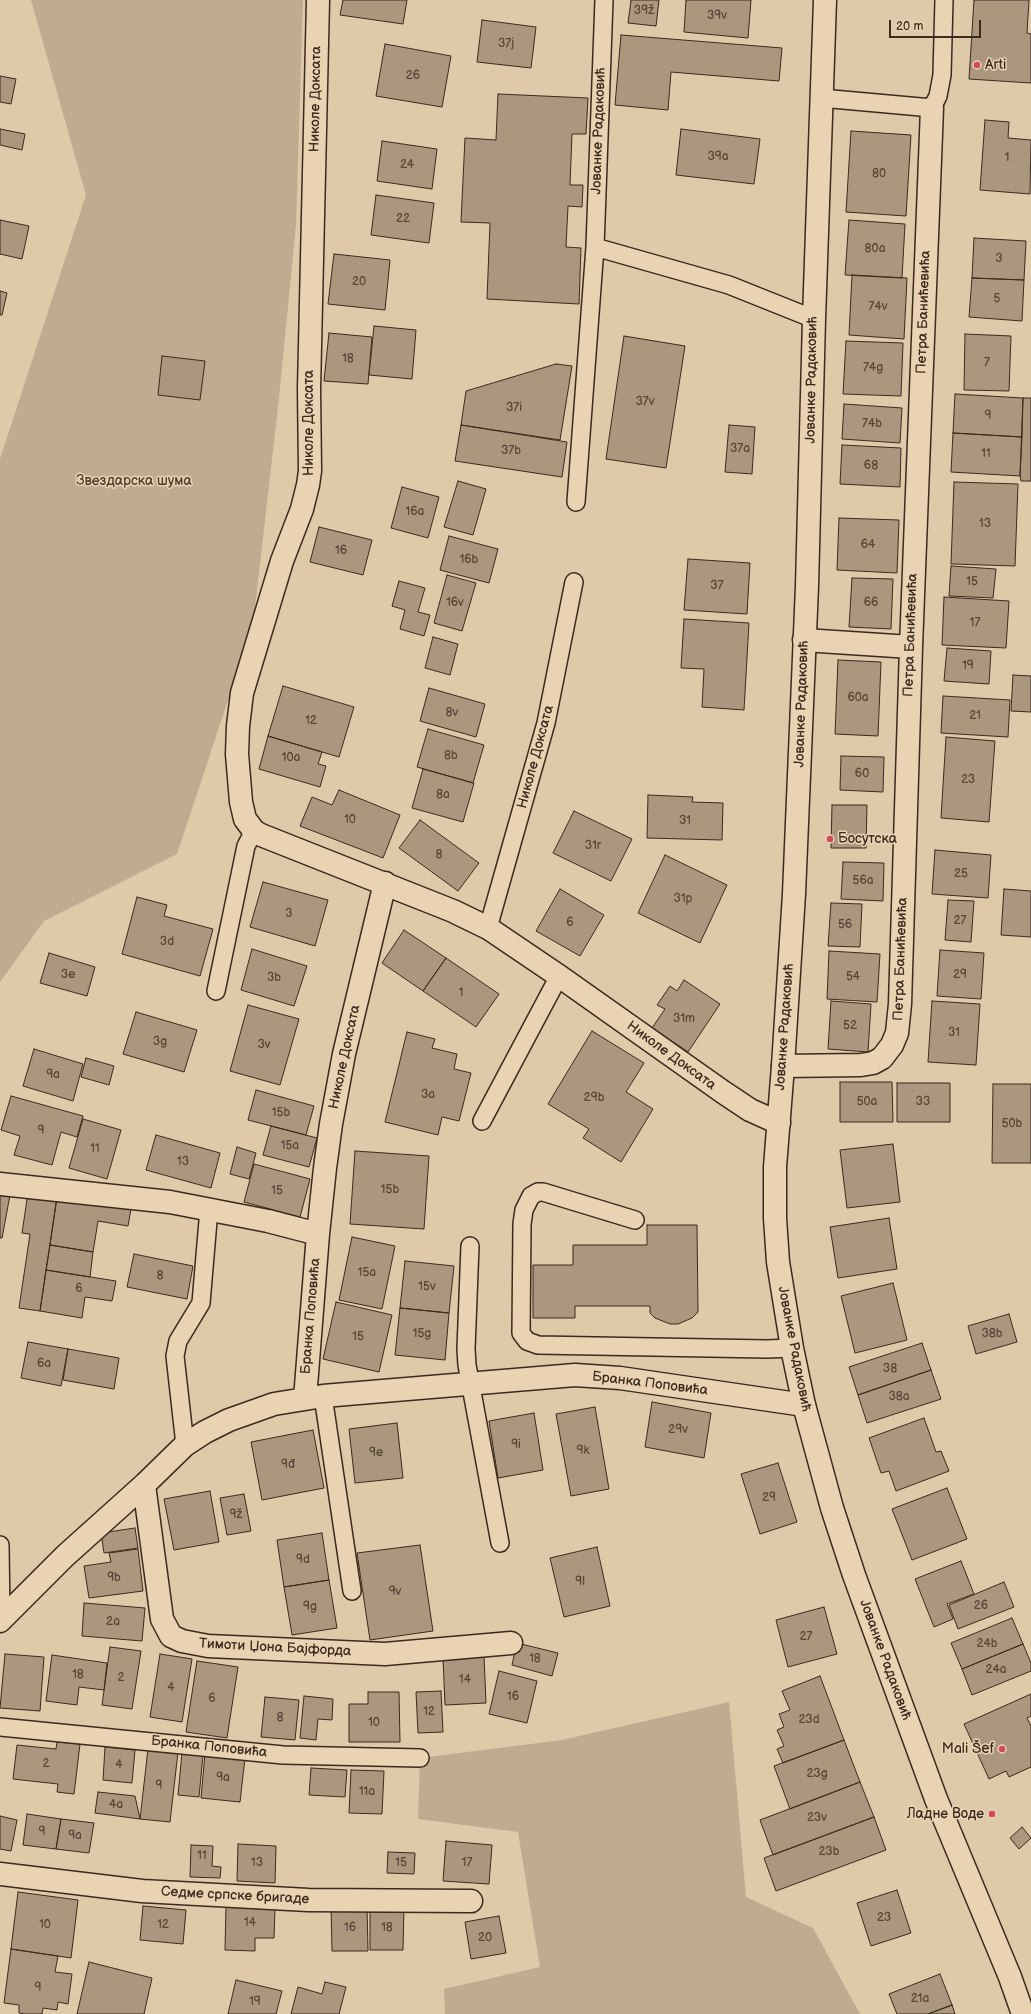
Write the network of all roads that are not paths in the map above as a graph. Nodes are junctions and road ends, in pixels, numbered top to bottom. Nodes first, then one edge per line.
1 (318, 0) edge
2 (604, 0) edge
3 (825, 0) edge
4 (944, 0) edge
5 (822, 98) junction
6 (932, 108) junction
7 (595, 247) junction
8 (814, 319) junction
9 (576, 502) dead end
10 (574, 582) dead end
11 (804, 640) junction
12 (910, 647) junction
13 (254, 831) junction
14 (385, 883) junction
15 (488, 928) junction
16 (560, 976) junction
17 (216, 991) dead end
18 (783, 1066) junction
19 (482, 1121) dead end
20 (779, 1124) junction
21 (0, 1184) edge
22 (209, 1209) junction
23 (635, 1220) dead end
24 (318, 1234) junction
25 (470, 1246) dead end
26 (792, 1348) junction
27 (471, 1384) junction
28 (314, 1397) junction
29 (804, 1405) junction
30 (185, 1445) junction
31 (144, 1485) junction
32 (500, 1543) dead end
33 (0, 1545) edge
34 (352, 1591) dead end
35 (0, 1620) edge
36 (511, 1644) dead end
37 (0, 1726) edge
38 (420, 1758) dead end
39 (0, 1874) edge
40 (471, 1901) dead end
41 (1023, 2014) edge

1 - 13 street, Николе Доксата
2 - 7 lane, Јованке Радаковић
3 - 5 street, Јованке Радаковић
4 - 6 lane
5 - 6 lane
5 - 8 street, Јованке Радаковић
6 - 12 street, Петра Банићевића
7 - 8 lane
7 - 9 lane, Јованке Радаковић
8 - 11 street, Јованке Радаковић
10 - 15 lane, Николе Доксата
11 - 12 street
11 - 18 street, Јованке Радаковић
12 - 18 street, Петра Банићевића
13 - 14 street, Николе Доксата
13 - 17 lane
14 - 15 street, Николе Доксата
14 - 24 street, Николе Доксата
15 - 16 street, Николе Доксата
16 - 19 lane
16 - 20 street, Николе Доксата
18 - 20 street, Јованке Радаковић
20 - 26 street, Јованке Радаковић
21 - 22 street
22 - 24 street
22 - 30 lane
23 - 26 lane
24 - 28 street, Бранка Поповића
25 - 27 lane
26 - 29 street, Јованке Радаковић
27 - 28 street, Бранка Поповића
27 - 29 street, Бранка Поповића
27 - 32 lane
28 - 30 street, Бранка Поповића
28 - 34 lane, Бранка Поповића
29 - 41 street, Јованке Радаковић
30 - 31 street, Бранка Поповића
31 - 35 street, Бранка Поповића
31 - 36 street, Тимоти Џона Бајфорда
33 - 35 lane, Бранка Поповића
37 - 38 lane, Бранка Поповића
39 - 40 street, Седме српске бригаде

